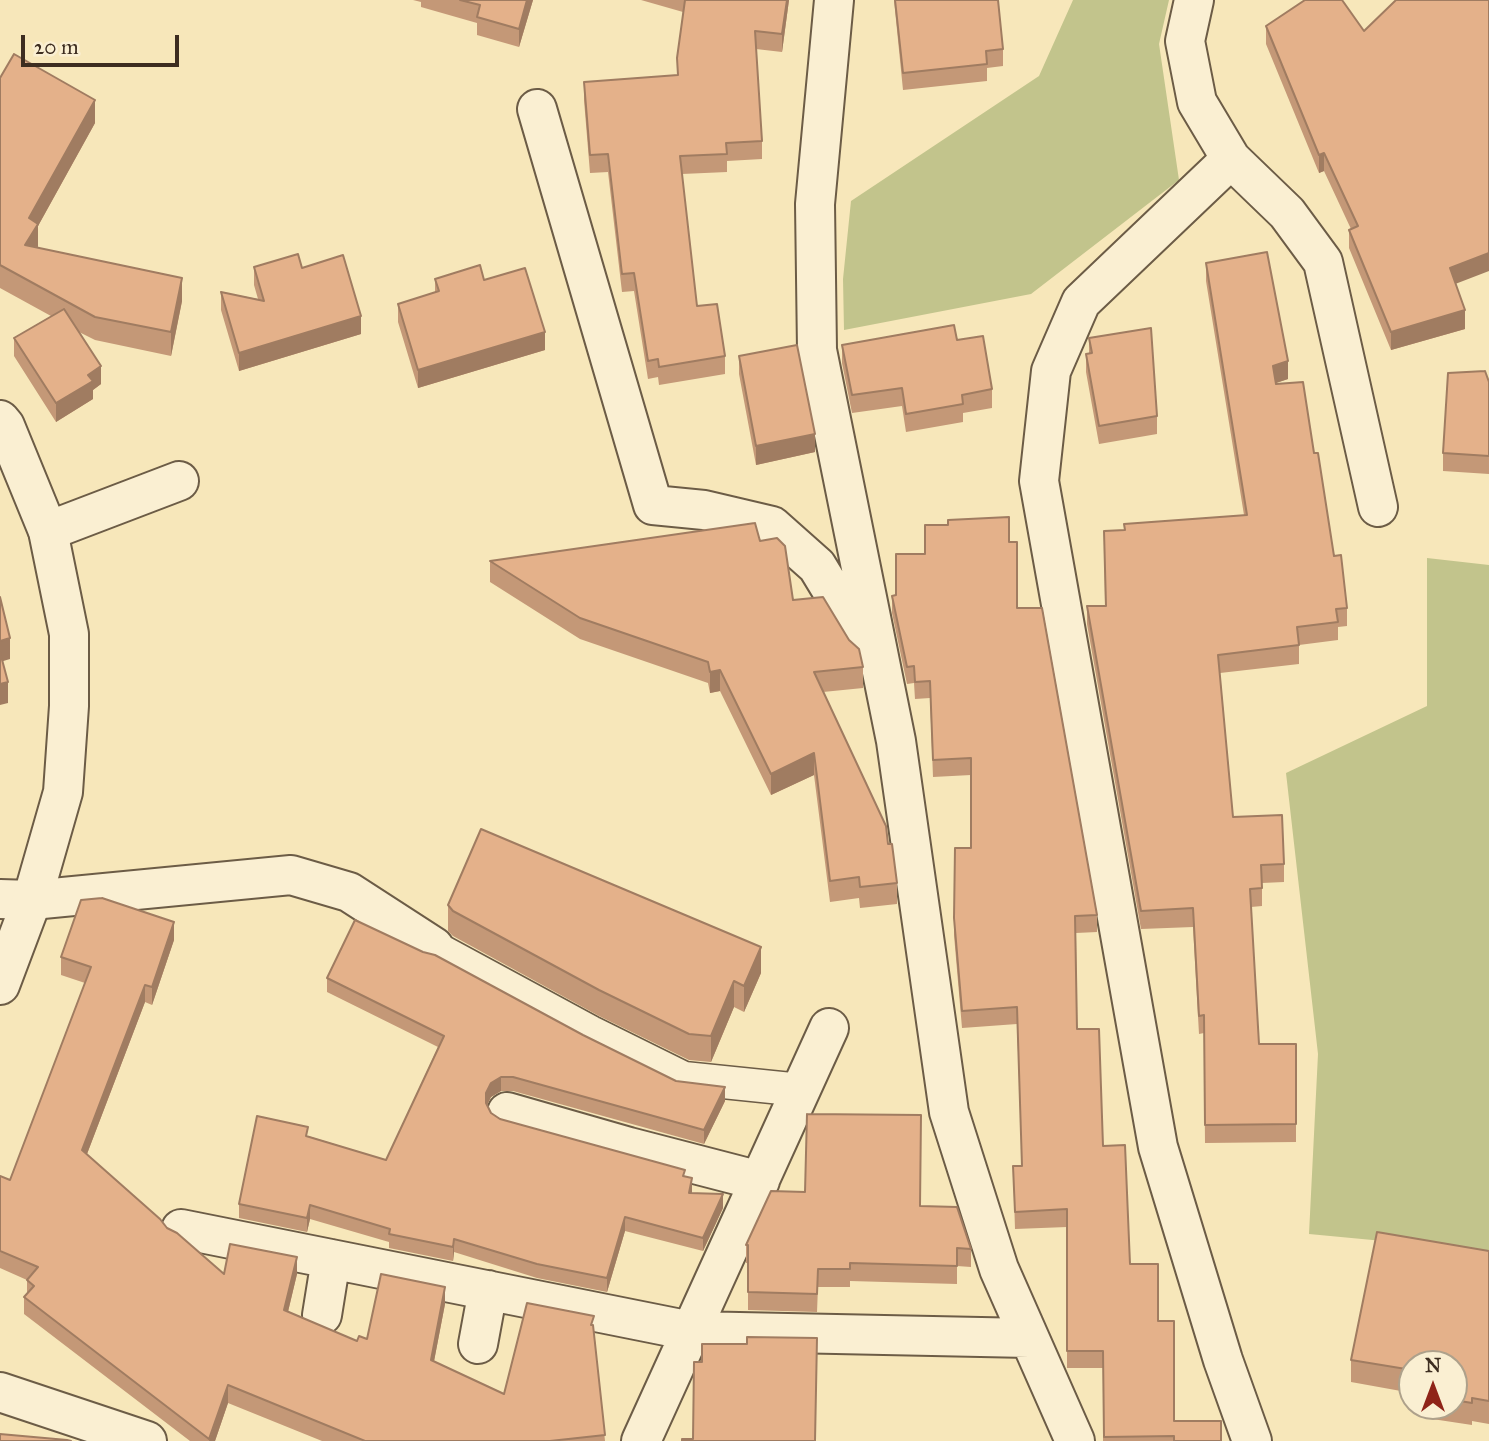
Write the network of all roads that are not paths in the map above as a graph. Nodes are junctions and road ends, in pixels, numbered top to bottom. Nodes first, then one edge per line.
1 (834, 0) edge
2 (1195, 0) edge
3 (537, 109) dead end
4 (1231, 159) junction
5 (0, 420) edge
6 (178, 481) dead end
7 (1378, 508) dead end
8 (48, 531) junction
9 (883, 672) junction
10 (16, 900) edge
11 (434, 947) joint
12 (0, 985) edge
13 (829, 1028) dead end
14 (801, 1090) junction
15 (507, 1111) dead end
16 (760, 1181) junction
17 (181, 1229) dead end
18 (331, 1259) junction
19 (488, 1290) junction
20 (322, 1315) dead end
21 (691, 1331) junction
22 (1029, 1338) junction
23 (478, 1344) dead end
24 (0, 1392) edge
25 (147, 1441) edge
26 (640, 1441) edge
27 (1075, 1441) edge
28 (1252, 1441) edge

1 - 9 street
2 - 4 street
3 - 9 street
4 - 7 street
4 - 28 street
5 - 8 street
6 - 8 street
8 - 10 street
9 - 22 street
10 - 11 street
10 - 12 street
11 - 14 lane
13 - 14 street
14 - 16 street
15 - 16 street
16 - 21 street
17 - 18 street
18 - 19 street
18 - 20 street
19 - 21 street
19 - 23 street
21 - 22 street
21 - 26 street
22 - 27 street
24 - 25 street

